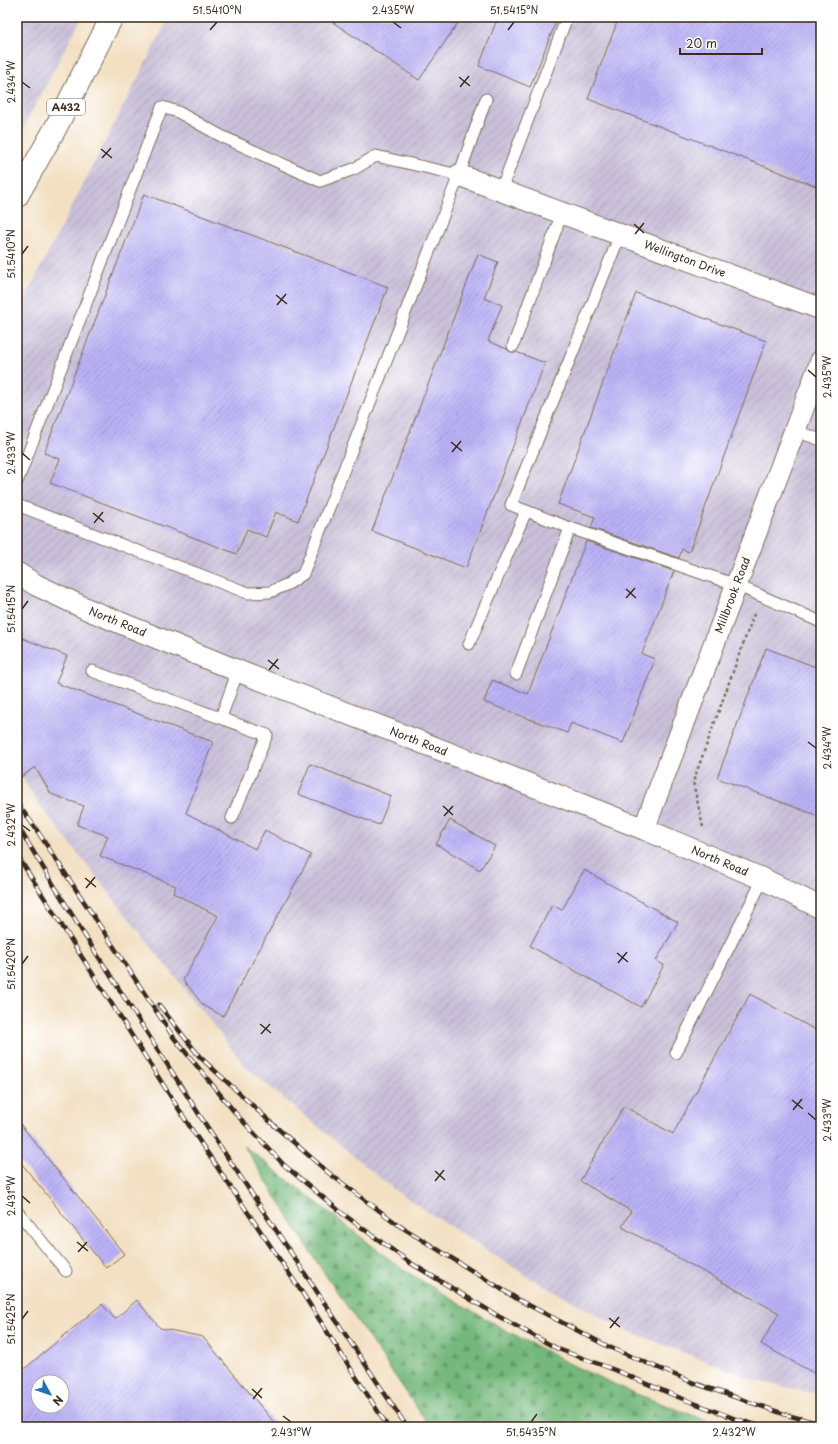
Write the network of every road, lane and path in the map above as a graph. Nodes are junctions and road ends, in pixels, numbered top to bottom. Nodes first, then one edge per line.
1 (112, 17) edge
2 (567, 17) edge
3 (486, 99) dead end
4 (459, 175) junction
5 (501, 190) junction
6 (17, 196) edge
7 (562, 213) junction
8 (620, 235) junction
9 (821, 309) edge
10 (513, 346) dead end
11 (821, 361) edge
12 (796, 431) junction
13 (821, 440) edge
14 (17, 482) edge
15 (17, 505) edge
16 (526, 511) junction
17 (570, 528) junction
18 (17, 573) edge
19 (736, 585) junction
20 (821, 622) edge
21 (748, 632) dead end
22 (469, 644) dead end
23 (238, 670) junction
24 (92, 671) dead end
25 (516, 674) dead end
26 (221, 717) junction
27 (232, 818) dead end
28 (701, 822) dead end
29 (644, 828) junction
30 (763, 879) junction
31 (821, 908) edge
32 (676, 1053) dead end
33 (17, 1211) edge
34 (66, 1271) dead end

1 - 6 main road, A432
2 - 5 lane
3 - 4 lane
4 - 5 street, Wellington Drive
4 - 14 lane
4 - 15 lane
5 - 7 street, Wellington Drive
7 - 8 street, Wellington Drive
7 - 10 lane
8 - 9 street, Wellington Drive
8 - 16 lane
11 - 12 street, Millbrook Road
12 - 13 lane
12 - 19 street, Millbrook Road
16 - 17 lane
16 - 22 lane
17 - 19 lane
17 - 25 lane
18 - 23 street, North Road
19 - 20 lane
19 - 29 street, Millbrook Road
21 - 28 path
23 - 26 lane
23 - 29 street, North Road
24 - 26 lane
26 - 27 lane
29 - 30 street, North Road
30 - 31 street, North Road
30 - 32 lane
33 - 34 lane

